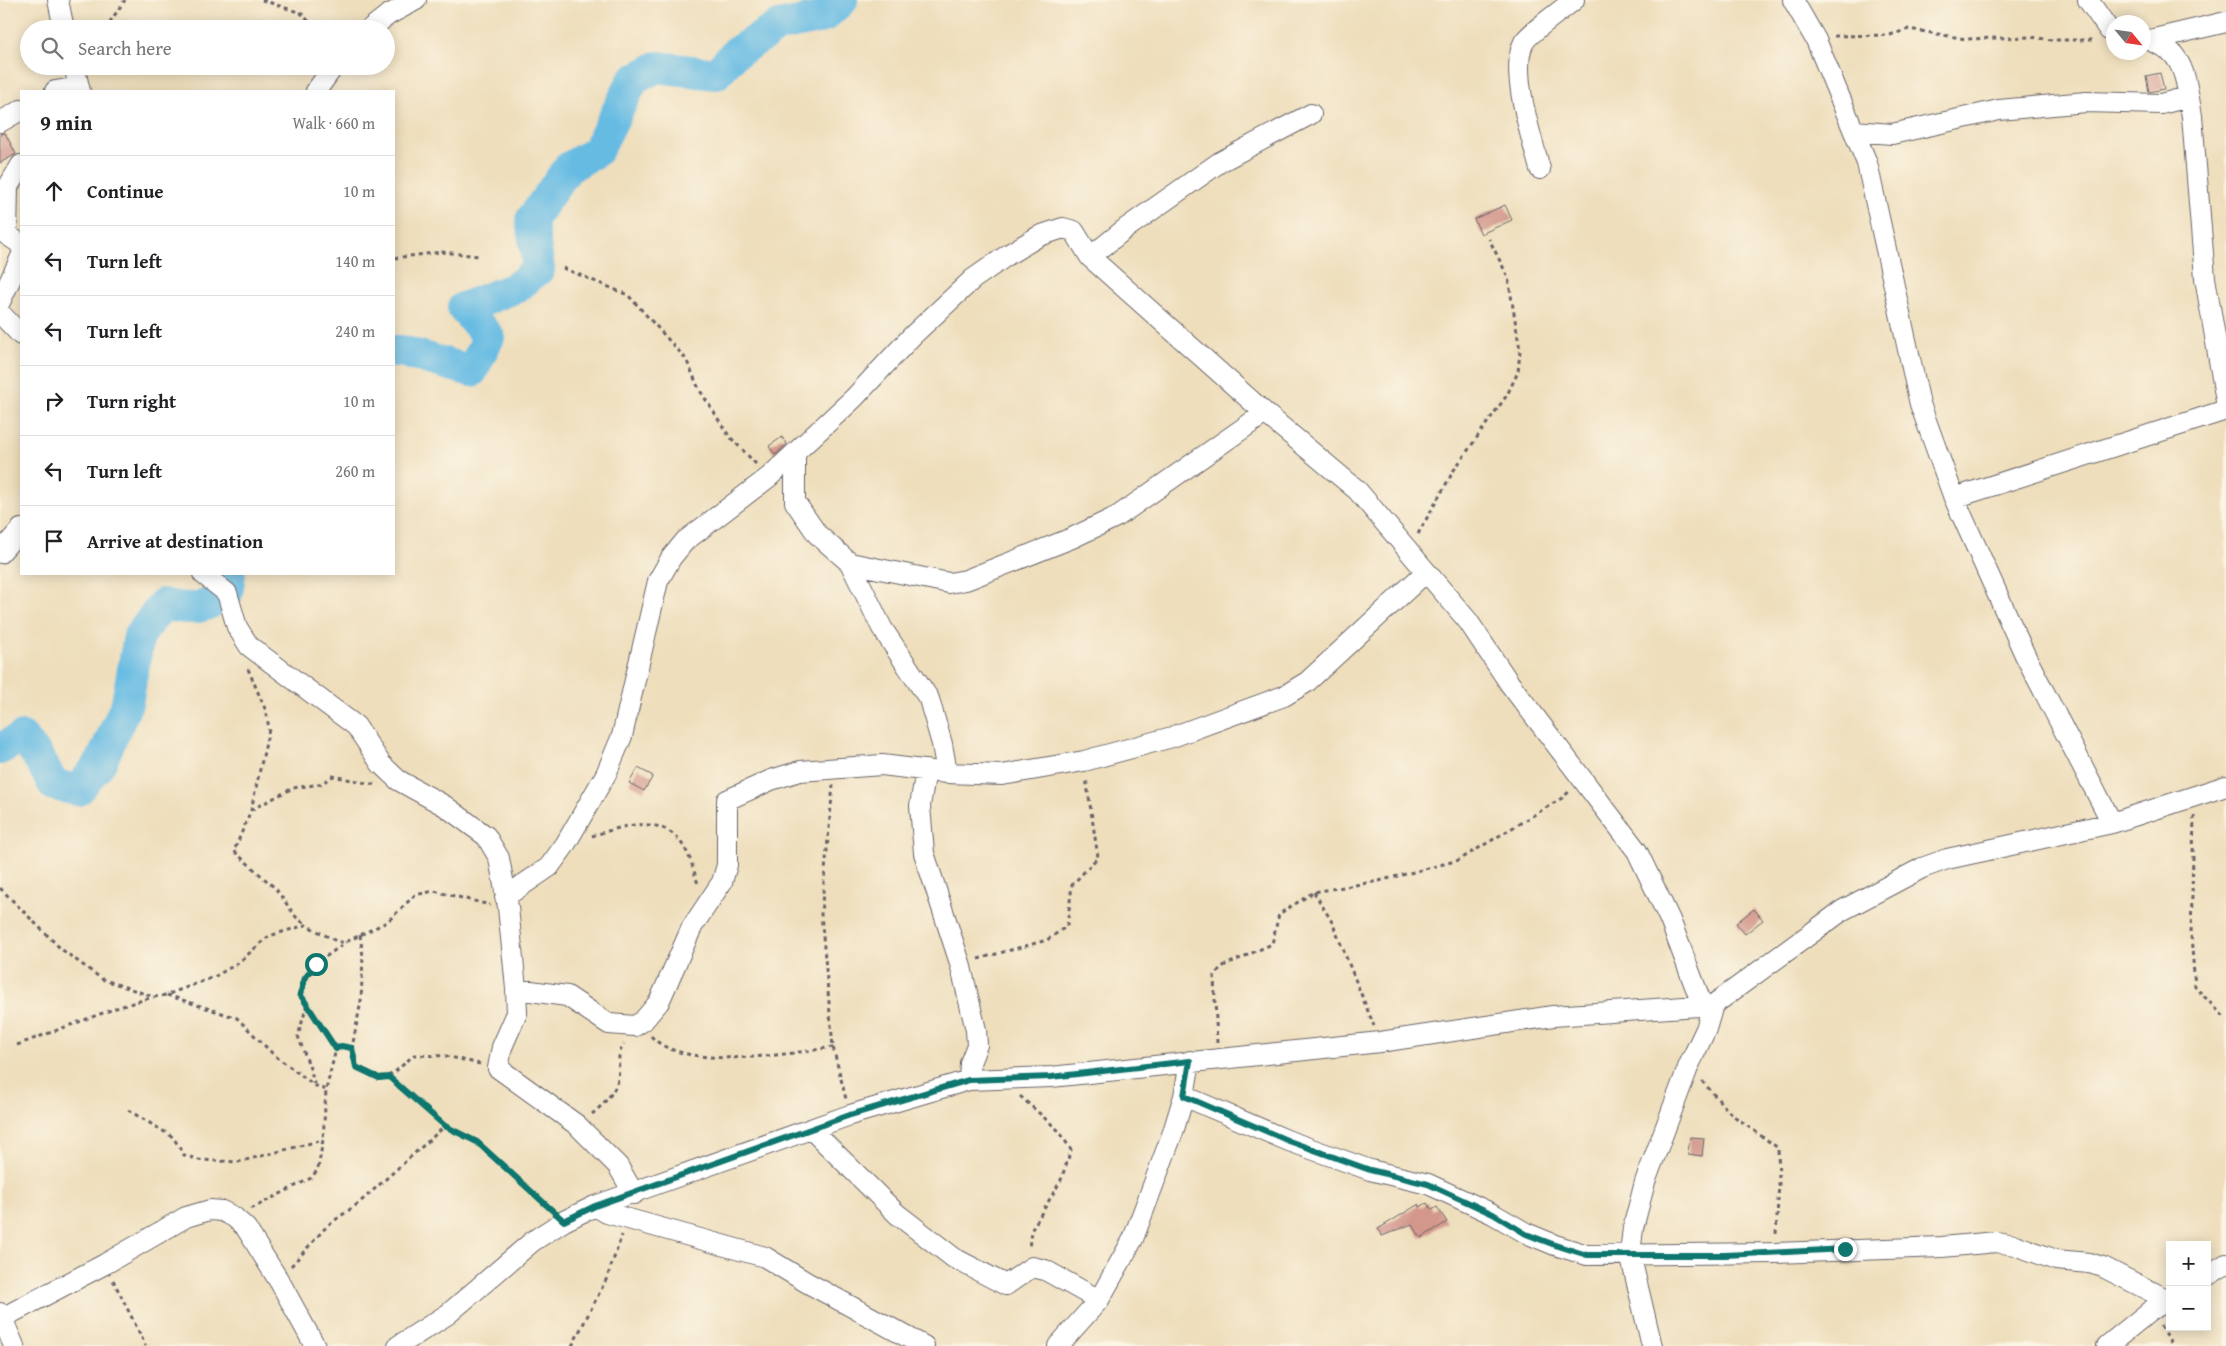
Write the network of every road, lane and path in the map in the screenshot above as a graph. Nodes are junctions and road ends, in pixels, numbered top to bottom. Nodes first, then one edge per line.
1 (58, 0) edge
2 (126, 0) edge
3 (262, 0) edge
4 (416, 0) edge
5 (1574, 0) edge
6 (1793, 0) edge
7 (2088, 0) edge
8 (62, 20) edge
9 (112, 20) edge
10 (308, 20) edge
11 (382, 20) edge
12 (2226, 22) edge
13 (2106, 26) edge
14 (2151, 39) edge
15 (1816, 40) junction
16 (2095, 40) dead end
17 (2151, 42) edge
18 (73, 75) edge
19 (328, 75) edge
20 (72, 90) edge
21 (317, 90) edge
22 (2188, 96) junction
23 (20, 111) edge
24 (1311, 114) dead end
25 (0, 122) edge
26 (1854, 131) junction
27 (20, 167) edge
28 (1540, 169) dead end
29 (1489, 240) dead end
30 (20, 243) edge
31 (478, 256) dead end
32 (1090, 257) junction
33 (395, 258) edge
34 (20, 259) edge
35 (563, 268) dead end
36 (0, 302) edge
37 (0, 313) edge
38 (20, 334) edge
39 (2226, 401) edge
40 (2226, 410) edge
41 (1265, 413) junction
42 (795, 453) junction
43 (769, 477) junction
44 (1954, 498) junction
45 (20, 530) edge
46 (1408, 551) junction
47 (0, 553) edge
48 (850, 563) junction
49 (1426, 572) junction
50 (204, 575) edge
51 (250, 646) junction
52 (1084, 761) junction
53 (835, 767) junction
54 (926, 770) junction
55 (947, 773) junction
56 (1584, 779) junction
57 (398, 780) junction
58 (2226, 786) edge
59 (2194, 795) junction
60 (251, 810) junction
61 (2112, 823) junction
62 (565, 845) junction
63 (0, 888) edge
64 (1314, 892) junction
65 (506, 902) junction
66 (706, 906) junction
67 (306, 925) junction
68 (360, 935) junction
69 (346, 942) junction
70 (960, 963) junction
71 (516, 989) junction
72 (166, 995) junction
73 (154, 997) junction
74 (306, 1005) junction
75 (1708, 1006) junction
76 (2226, 1019) edge
77 (639, 1024) junction
78 (1380, 1042) junction
79 (17, 1045) dead end
80 (833, 1047) junction
81 (352, 1048) junction
82 (336, 1049) junction
83 (1218, 1058) junction
84 (1190, 1061) junction
85 (1689, 1065) junction
86 (498, 1068) junction
87 (389, 1077) junction
88 (1000, 1079) junction
89 (969, 1080) junction
90 (314, 1085) junction
91 (326, 1090) junction
92 (1184, 1096) junction
93 (128, 1110) dead end
94 (850, 1115) junction
95 (577, 1125) junction
96 (445, 1126) junction
97 (812, 1129) junction
98 (323, 1140) junction
99 (634, 1194) junction
100 (595, 1206) junction
101 (234, 1217) junction
102 (627, 1218) junction
103 (564, 1221) junction
104 (1775, 1253) junction
105 (1630, 1254) junction
106 (105, 1264) junction
107 (2226, 1264) edge
108 (1032, 1267) junction
109 (2211, 1273) edge
110 (281, 1284) junction
111 (2166, 1298) edge
112 (1099, 1300) junction
113 (2166, 1302) edge
114 (1, 1315) edge
115 (14, 1346) edge
116 (146, 1346) edge
117 (315, 1346) edge
118 (398, 1346) edge
119 (572, 1346) edge
120 (924, 1346) edge
121 (1058, 1346) edge
122 (1652, 1346) edge
123 (2107, 1346) edge

1 - 8 street
2 - 9 path
3 - 10 path
4 - 11 street
5 - 28 street
6 - 15 street
7 - 13 street
12 - 14 street
15 - 16 path
15 - 26 street
17 - 22 street
18 - 20 street
19 - 21 street
22 - 26 street
22 - 39 street
23 - 25 street
24 - 32 street
26 - 44 street
27 - 30 street
29 - 46 path
31 - 33 path
32 - 41 street
32 - 42 street
34 - 36 street
35 - 43 path
37 - 38 street
40 - 44 street
41 - 46 street
41 - 48 street
42 - 43 street
42 - 48 street
43 - 62 street
44 - 61 street
45 - 47 street
46 - 49 street
48 - 55 street
49 - 52 street
49 - 56 street
50 - 51 street
51 - 57 street
51 - 60 path
52 - 55 street
52 - 70 path
53 - 54 street
53 - 66 street
53 - 80 path
54 - 55 street
54 - 70 street
56 - 64 path
56 - 75 street
57 - 60 path
57 - 65 street
58 - 59 street
59 - 61 street
59 - 76 path
60 - 67 path
61 - 75 street
62 - 65 street
62 - 66 path
63 - 73 path
64 - 78 path
64 - 83 path
65 - 68 path
65 - 71 street
66 - 77 street
67 - 69 path
67 - 72 path
68 - 69 path
68 - 81 path
69 - 74 path
70 - 89 street
71 - 77 street
71 - 86 street
72 - 73 path
72 - 90 path
73 - 79 path
74 - 82 path
74 - 90 path
75 - 78 street
75 - 85 street
77 - 80 path
77 - 95 path
78 - 83 street
80 - 94 path
81 - 82 path
81 - 87 path
82 - 91 path
83 - 84 street
84 - 88 street
84 - 92 street
85 - 104 path
85 - 105 street
86 - 87 path
86 - 95 street
87 - 96 path
88 - 89 street
88 - 108 path
89 - 94 street
90 - 91 path
91 - 98 path
92 - 105 street
92 - 112 street
93 - 98 path
94 - 97 street
95 - 99 street
96 - 103 path
96 - 110 path
97 - 99 street
97 - 108 street
98 - 101 path
99 - 100 street
100 - 102 street
100 - 103 street
101 - 106 street
101 - 110 street
102 - 119 path
102 - 120 street
103 - 118 street
104 - 105 street
104 - 111 street
105 - 122 street
106 - 114 street
106 - 116 path
107 - 109 street
108 - 112 street
110 - 117 street
112 - 121 street
113 - 123 street
114 - 115 street

